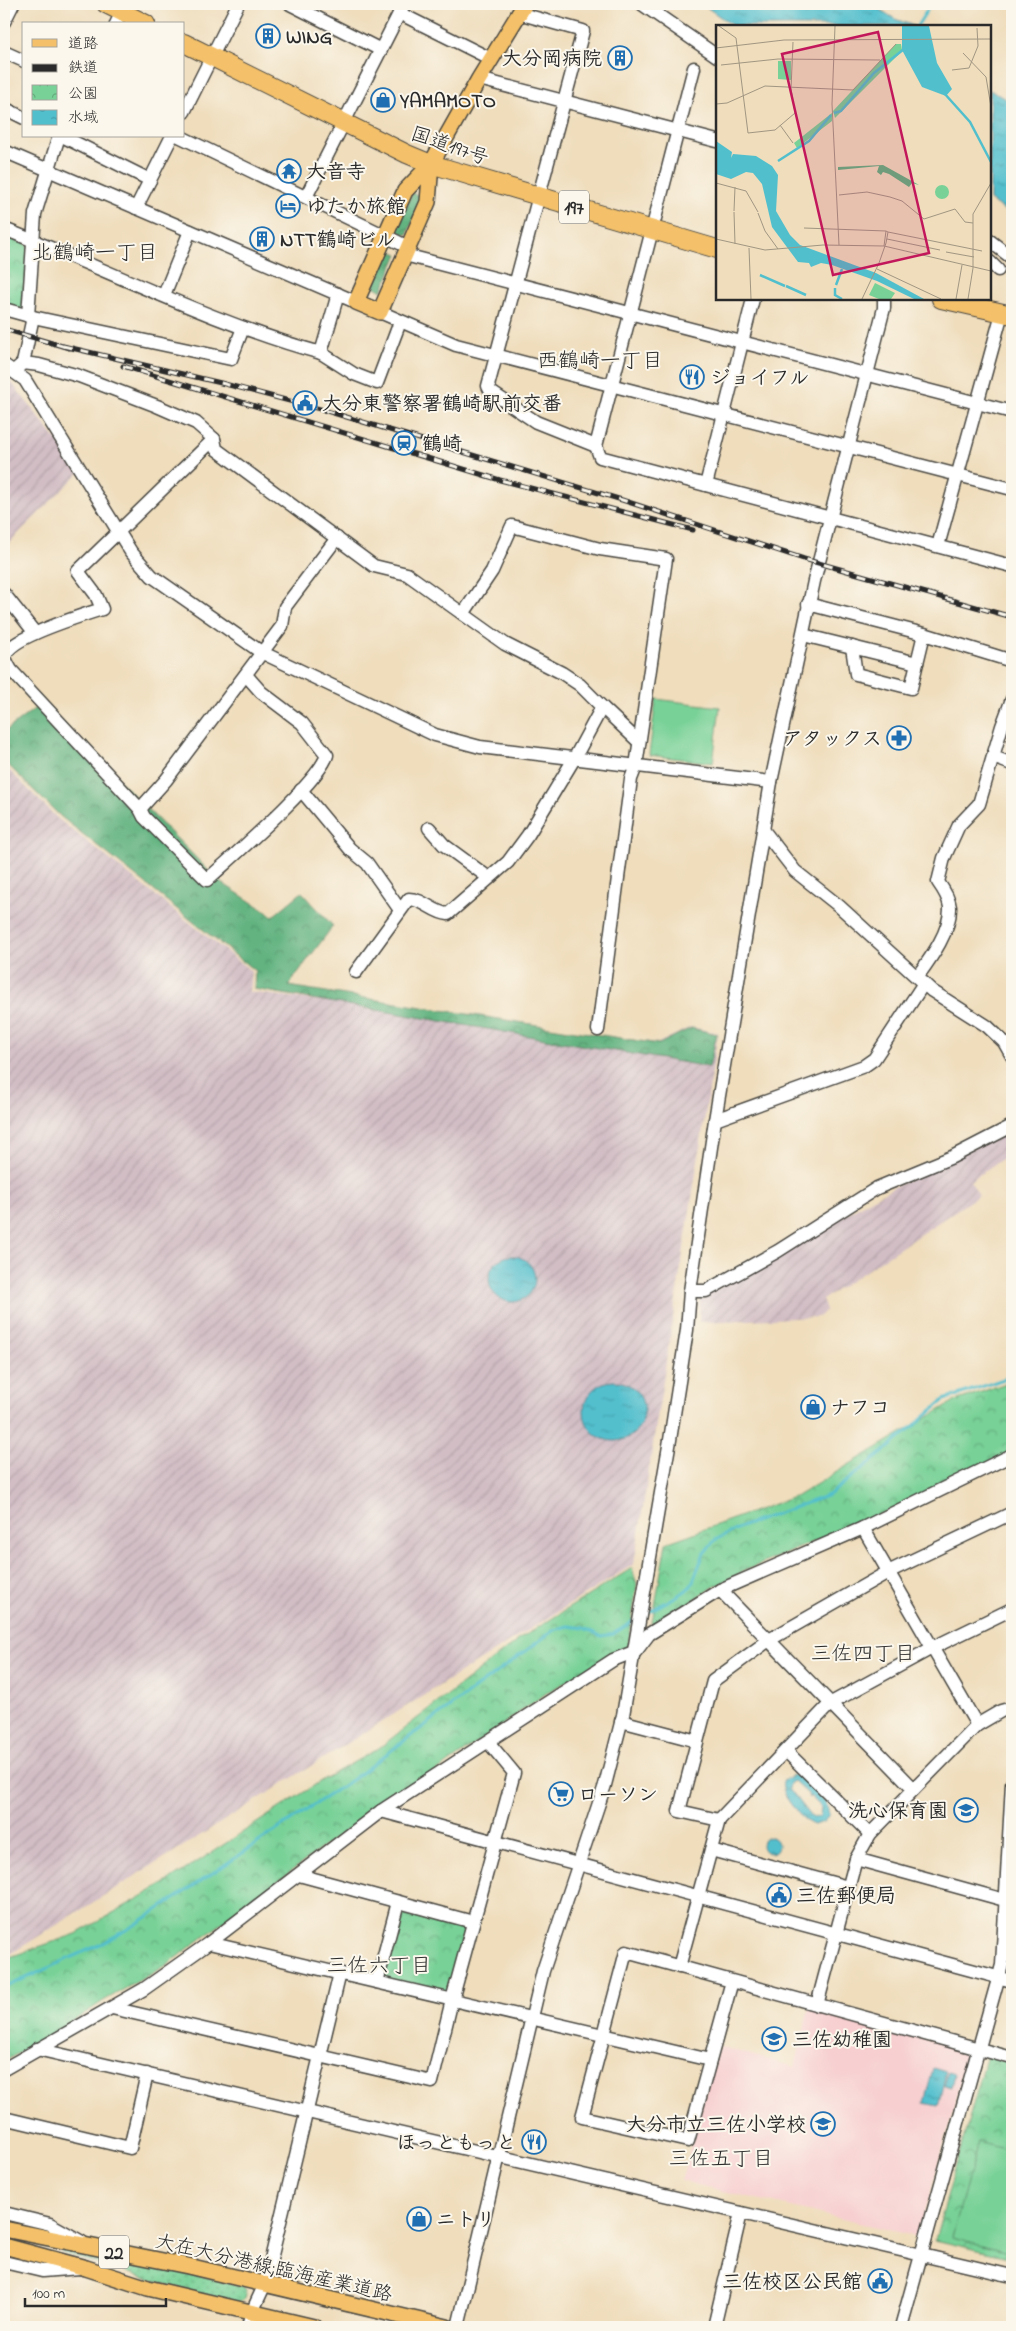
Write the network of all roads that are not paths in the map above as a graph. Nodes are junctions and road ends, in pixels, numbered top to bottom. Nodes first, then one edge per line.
1 (13, 4) edge
2 (106, 4) edge
3 (238, 4) edge
4 (290, 4) edge
5 (642, 4) edge
6 (649, 4) edge
7 (401, 8) edge
8 (522, 8) edge
9 (660, 16) junction
10 (119, 18) edge
11 (4, 22) edge
12 (137, 22) edge
13 (185, 43) edge
14 (381, 50) junction
15 (4, 52) edge
16 (716, 55) edge
17 (212, 56) junction
18 (491, 58) junction
19 (22, 60) edge
20 (694, 68) dead end
21 (479, 79) junction
22 (565, 101) junction
23 (4, 108) edge
24 (185, 110) edge
25 (22, 117) edge
26 (344, 122) junction
27 (678, 130) junction
28 (59, 138) edge
29 (64, 138) edge
30 (171, 138) edge
31 (184, 138) edge
32 (716, 141) edge
33 (4, 152) edge
34 (431, 164) junction
35 (48, 170) junction
36 (150, 180) junction
37 (539, 197) junction
38 (306, 198) junction
39 (136, 208) junction
40 (4, 229) edge
41 (190, 231) junction
42 (652, 231) junction
43 (385, 235) junction
44 (32, 240) junction
45 (991, 242) edge
46 (716, 249) edge
47 (407, 251) junction
48 (1012, 258) edge
49 (516, 283) junction
50 (338, 294) junction
51 (164, 295) junction
52 (753, 300) edge
53 (884, 300) edge
54 (944, 300) edge
55 (356, 302) junction
56 (4, 309) edge
57 (380, 312) junction
58 (631, 313) junction
59 (1007, 314) edge
60 (30, 316) junction
61 (400, 322) junction
62 (243, 328) junction
63 (742, 342) junction
64 (321, 353) junction
65 (496, 356) junction
66 (14, 366) edge
67 (867, 374) junction
68 (612, 386) junction
69 (978, 403) junction
70 (1012, 412) edge
71 (724, 414) junction
72 (214, 439) junction
73 (596, 446) junction
74 (848, 447) junction
75 (958, 475) junction
76 (706, 485) junction
77 (1012, 489) edge
78 (830, 518) junction
79 (119, 532) junction
80 (337, 538) junction
81 (938, 546) junction
82 (1012, 566) edge
83 (4, 594) edge
84 (808, 604) junction
85 (463, 614) junction
86 (35, 633) junction
87 (924, 634) junction
88 (803, 635) junction
89 (852, 647) junction
90 (261, 652) junction
91 (1012, 661) edge
92 (917, 663) junction
93 (246, 674) junction
94 (1012, 699) edge
95 (602, 707) junction
96 (639, 742) junction
97 (993, 757) junction
98 (574, 759) junction
99 (1012, 764) edge
100 (636, 766) junction
101 (771, 782) junction
102 (301, 790) junction
103 (140, 809) junction
104 (429, 828) dead end
105 (764, 831) junction
106 (489, 878) junction
107 (400, 910) junction
108 (356, 972) dead end
109 (920, 980) junction
110 (598, 1030) dead end
111 (1012, 1056) edge
112 (715, 1120) junction
113 (1012, 1126) edge
114 (690, 1291) junction
115 (1012, 1455) edge
116 (1012, 1513) edge
117 (863, 1528) junction
118 (888, 1572) junction
119 (720, 1590) junction
120 (1012, 1609) edge
121 (769, 1640) junction
122 (932, 1648) junction
123 (636, 1651) junction
124 (830, 1703) junction
125 (1012, 1708) edge
126 (622, 1721) junction
127 (977, 1725) junction
128 (697, 1741) junction
129 (489, 1743) junction
130 (786, 1751) junction
131 (1012, 1783) edge
132 (914, 1789) junction
133 (1012, 1791) edge
134 (381, 1811) junction
135 (719, 1820) junction
136 (870, 1834) junction
137 (495, 1842) junction
138 (710, 1850) junction
139 (856, 1859) junction
140 (579, 1864) junction
141 (299, 1874) junction
142 (848, 1887) junction
143 (698, 1896) junction
144 (1009, 1901) edge
145 (398, 1902) junction
146 (473, 1922) junction
147 (836, 1934) junction
148 (209, 1943) junction
149 (679, 1967) junction
150 (340, 1974) junction
151 (999, 1978) junction
152 (732, 1981) junction
153 (1012, 1981) edge
154 (377, 1982) junction
155 (452, 2000) junction
156 (817, 2005) junction
157 (112, 2008) junction
158 (531, 2018) junction
159 (604, 2035) junction
160 (37, 2049) junction
161 (979, 2049) junction
162 (320, 2056) junction
163 (1012, 2058) edge
164 (710, 2060) junction
165 (4, 2069) edge
166 (147, 2074) junction
167 (307, 2112) junction
168 (4, 2118) edge
169 (498, 2156) junction
170 (4, 2213) edge
171 (741, 2213) junction
172 (4, 2228) edge
173 (4, 2246) edge
174 (91, 2248) junction
175 (921, 2255) junction
176 (4, 2262) edge
177 (86, 2268) junction
178 (1012, 2276) edge
179 (265, 2284) junction
180 (250, 2320) edge
181 (314, 2327) edge
182 (447, 2327) edge
183 (458, 2327) edge
184 (714, 2327) edge
185 (901, 2327) edge

1 - 11 street
2 - 10 highway
3 - 17 street
4 - 14 street
5 - 9 street
6 - 9 street
7 - 14 street
7 - 18 street
8 - 18 main road
8 - 22 street
9 - 16 street
10 - 12 highway
13 - 17 highway, 国道197号 / 197
14 - 26 street
15 - 19 street
17 - 24 street
17 - 26 highway, 国道197号 / 197
18 - 21 main road
20 - 27 street
21 - 22 street
21 - 34 main road
22 - 27 street
22 - 37 street
23 - 25 street
26 - 34 highway, 国道197号 / 197
26 - 38 street
27 - 32 street
27 - 42 street
28 - 35 street
29 - 36 street
30 - 36 street
31 - 38 street
33 - 35 street
34 - 37 highway, 国道197号 / 197
34 - 43 main road
34 - 47 main road
35 - 39 street
35 - 44 street
36 - 39 street
37 - 42 highway, 国道197号 / 197
37 - 49 street
38 - 43 street
39 - 41 street
40 - 44 street
41 - 50 street
41 - 51 street
42 - 46 highway, 国道197号 / 197
42 - 58 street
43 - 47 street
43 - 55 main road
44 - 51 street
44 - 60 street
45 - 48 street
47 - 49 street
47 - 57 main road
49 - 58 street
49 - 65 street
50 - 55 street
50 - 64 street
51 - 62 street
52 - 63 street
53 - 67 street
54 - 59 highway
55 - 57 main road
56 - 60 street
57 - 61 street
58 - 63 street
58 - 68 street
59 - 69 street
60 - 62 street
60 - 66 street
61 - 64 street
61 - 65 street
62 - 64 street
63 - 67 street
63 - 71 street
65 - 68 street
65 - 73 street
66 - 72 street
66 - 79 street
67 - 69 street
67 - 74 street
68 - 71 street
68 - 73 street
69 - 70 street
69 - 75 street
71 - 74 street
71 - 76 street
72 - 79 street
72 - 80 street
73 - 76 street
74 - 75 street
74 - 78 street
75 - 77 street
75 - 81 street
76 - 78 street
78 - 81 street
78 - 84 street
79 - 86 street
79 - 90 street
80 - 85 street
80 - 90 street
81 - 82 street
83 - 86 street
84 - 87 street
84 - 88 street
85 - 95 street
85 - 96 street
86 - 103 street
87 - 91 street
87 - 92 street
88 - 89 street
88 - 101 street
89 - 92 street
89 - 92 street
90 - 93 street
90 - 98 street
93 - 102 street
93 - 103 street
94 - 97 street
95 - 96 street
95 - 98 street
96 - 100 street
97 - 99 street
97 - 109 street
98 - 100 street
98 - 106 street
100 - 101 street
100 - 110 street
101 - 105 street
102 - 103 street
102 - 107 street
104 - 106 street
105 - 109 street
105 - 112 street
106 - 107 street
107 - 108 street
109 - 111 street
109 - 112 street
112 - 114 street
113 - 114 street
114 - 123 street
115 - 117 street
116 - 118 street
117 - 118 street
117 - 119 street
118 - 121 street
118 - 122 street
119 - 121 street
119 - 123 street
120 - 122 street
121 - 124 street
121 - 128 street
122 - 124 street
122 - 127 street
123 - 126 street
123 - 129 street
124 - 130 street
124 - 132 street
125 - 127 street
126 - 128 street
126 - 140 street
127 - 132 street
128 - 135 street
129 - 134 street
129 - 137 street
130 - 135 street
130 - 136 street
131 - 133 street
132 - 136 street
133 - 144 street
134 - 137 street
134 - 141 street
135 - 138 street
136 - 139 street
137 - 140 street
137 - 146 street
138 - 142 street
138 - 143 street
139 - 142 street
139 - 144 street
140 - 143 street
140 - 158 street
141 - 145 street
141 - 148 street
142 - 147 street
143 - 147 street
143 - 149 street
144 - 151 street
145 - 146 street
145 - 154 street
146 - 155 street
147 - 151 street
147 - 156 street
148 - 150 street
148 - 157 street
149 - 152 street
149 - 159 street
150 - 154 street
150 - 162 street
151 - 153 street
151 - 161 street
152 - 156 street
152 - 164 street
154 - 155 street
155 - 158 street
155 - 162 street
156 - 161 street
157 - 160 street
157 - 162 street
158 - 159 street
158 - 169 street
159 - 164 street
159 - 164 street
160 - 165 street
160 - 166 street
161 - 163 street
161 - 175 street
162 - 167 street
166 - 167 street
166 - 168 street
167 - 169 street
167 - 179 street
169 - 171 street
169 - 183 street
170 - 174 street
171 - 175 street
171 - 184 street
172 - 174 main road, 大在大分港線;臨海産業道路 / 22
173 - 177 main road, 22
174 - 179 main road, 大在大分港線;臨海産業道路 / 22
175 - 178 street
175 - 185 street
176 - 177 street
177 - 180 main road, 22
179 - 180 street
179 - 182 main road, 大在大分港線;臨海産業道路 / 22
180 - 181 main road, 22

